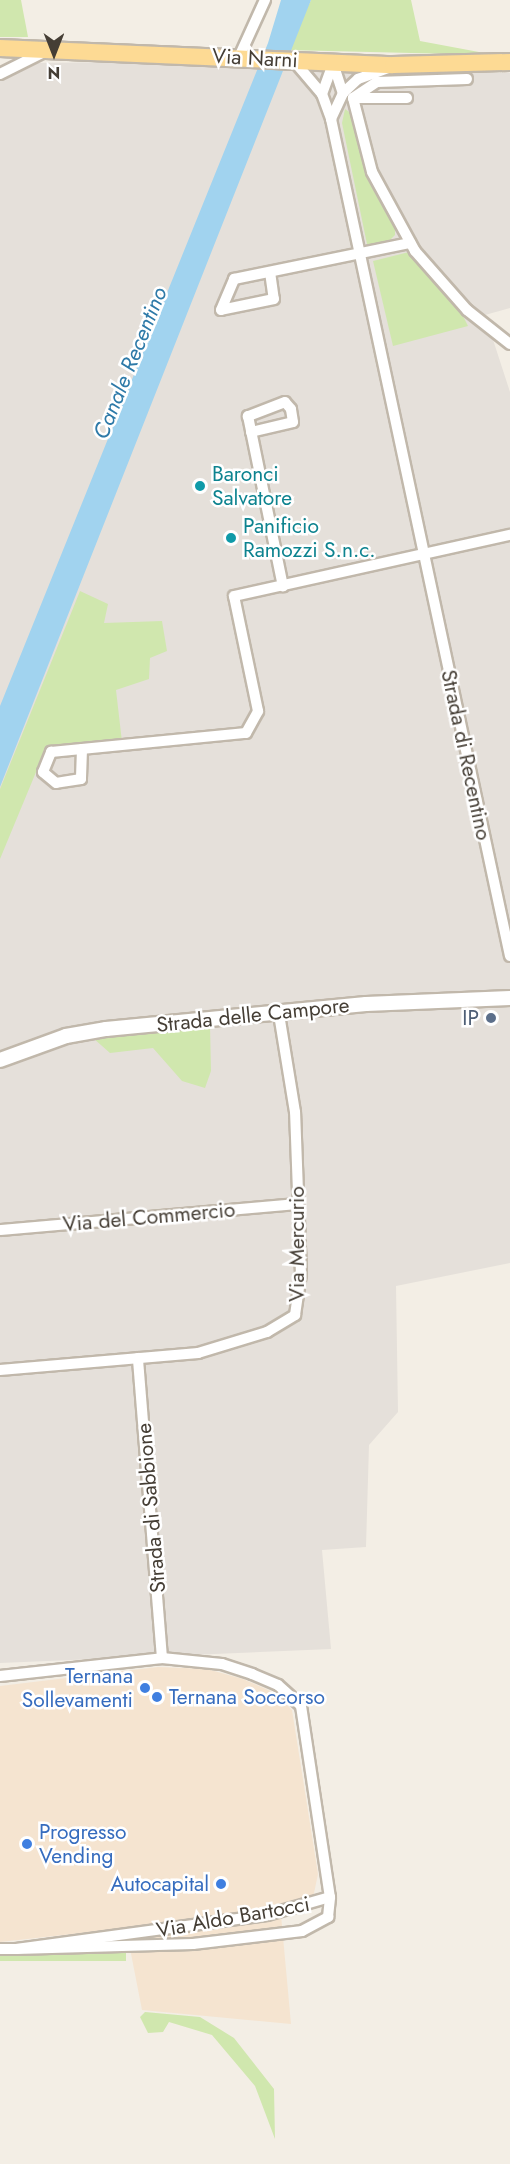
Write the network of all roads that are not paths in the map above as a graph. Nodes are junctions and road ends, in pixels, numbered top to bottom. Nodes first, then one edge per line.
1 (265, 0) edge
2 (0, 48) edge
3 (54, 49) junction
4 (246, 57) junction
5 (294, 60) junction
6 (510, 62) edge
7 (333, 63) junction
8 (393, 66) junction
9 (0, 74) edge
10 (467, 79) dead end
11 (322, 94) junction
12 (348, 96) junction
13 (407, 98) dead end
14 (331, 119) junction
15 (410, 243) junction
16 (361, 255) junction
17 (270, 272) junction
18 (510, 344) edge
19 (251, 432) dead end
20 (510, 535) edge
21 (423, 554) junction
22 (283, 586) junction
23 (82, 749) dead end
24 (510, 956) edge
25 (510, 998) edge
26 (279, 1014) junction
27 (0, 1060) edge
28 (298, 1204) junction
29 (0, 1230) edge
30 (138, 1358) junction
31 (0, 1370) edge
32 (162, 1658) junction
33 (0, 1676) edge
34 (330, 1897) junction
35 (0, 1949) edge
36 (16, 1949) junction

1 - 4 street
2 - 3 main road, Via Narni
3 - 4 main road, Via Narni
3 - 9 street
4 - 5 main road, Via Narni
5 - 7 main road, Via Narni
5 - 11 street, Strada di Recentino
6 - 8 main road, Via Narni
7 - 8 main road, Via Narni
7 - 11 street
7 - 12 street
8 - 12 street
10 - 12 street
11 - 14 street, Strada di Recentino
12 - 13 street
12 - 14 street
12 - 15 street
14 - 16 street, Strada di Recentino
15 - 16 street
15 - 18 street
16 - 17 street
16 - 21 street, Strada di Recentino
17 - 17 street
19 - 22 street
20 - 21 street
21 - 22 street
21 - 24 street, Strada di Recentino
22 - 23 street
25 - 26 street, Strada delle Campore
26 - 27 street, Strada delle Campore
26 - 28 street, Via Mercurio
28 - 29 street, Via del Commercio
28 - 30 street, Via Mercurio
30 - 31 street, Via Mercurio
30 - 32 street, Strada di Sabbione
32 - 33 street
32 - 34 street
34 - 36 street, Via Aldo Bartocci
34 - 36 street, Via Aldo Bartocci
35 - 36 street, Via Aldo Bartocci

